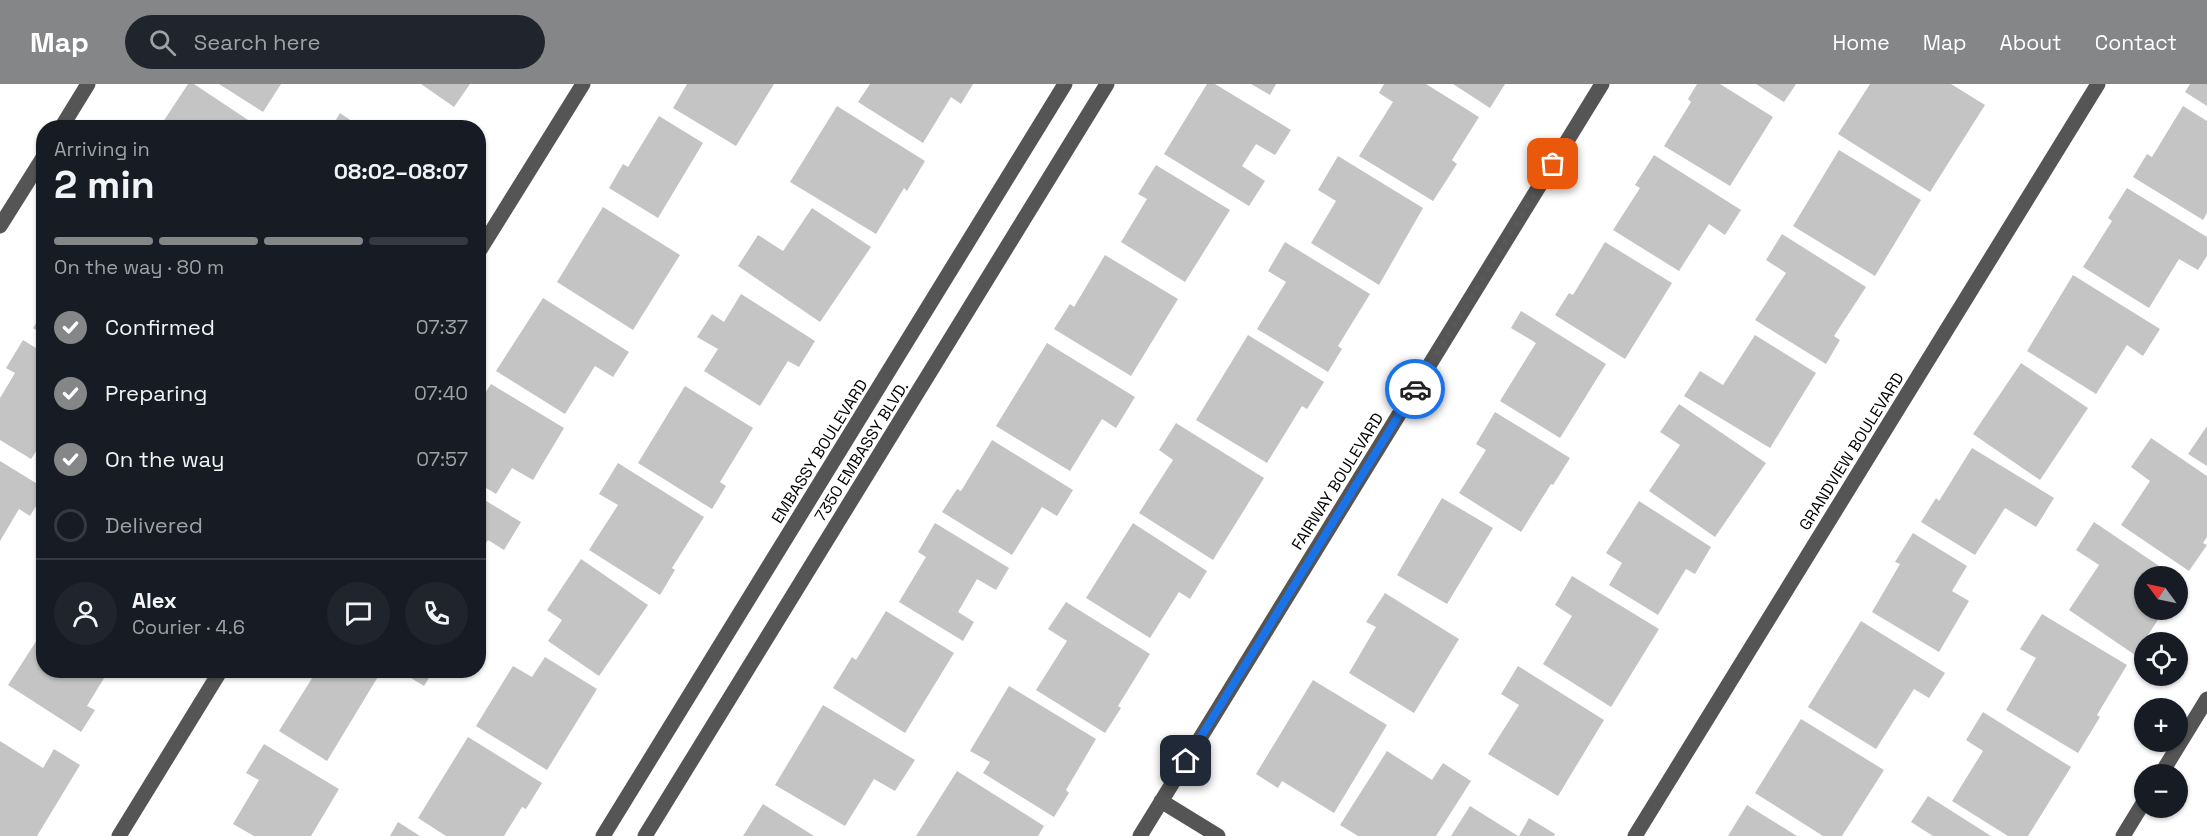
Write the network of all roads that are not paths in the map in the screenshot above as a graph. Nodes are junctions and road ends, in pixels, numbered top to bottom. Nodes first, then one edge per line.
1 (88, 84) edge
2 (583, 84) edge
3 (1065, 84) edge
4 (1107, 84) edge
5 (1602, 84) edge
6 (2098, 84) edge
7 (66, 120) edge
8 (36, 169) edge
9 (0, 226) edge
10 (486, 240) edge
11 (216, 678) edge
12 (2207, 699) edge
13 (2167, 764) edge
14 (1161, 801) junction
15 (2134, 818) edge
16 (119, 836) edge
17 (603, 836) edge
18 (645, 836) edge
19 (1140, 836) edge
20 (1218, 836) edge
21 (1635, 836) edge
22 (2123, 836) edge

1 - 7 street
2 - 10 street
3 - 17 street, EMBASSY BOULEVARD
4 - 18 street, 7350 EMBASSY BLVD.
5 - 14 street, FAIRWAY BOULEVARD
6 - 21 street, GRANDVIEW BOULEVARD
8 - 9 street
11 - 16 street
12 - 13 street
14 - 19 street, FAIRWAY BOULEVARD
14 - 20 street
15 - 22 street

